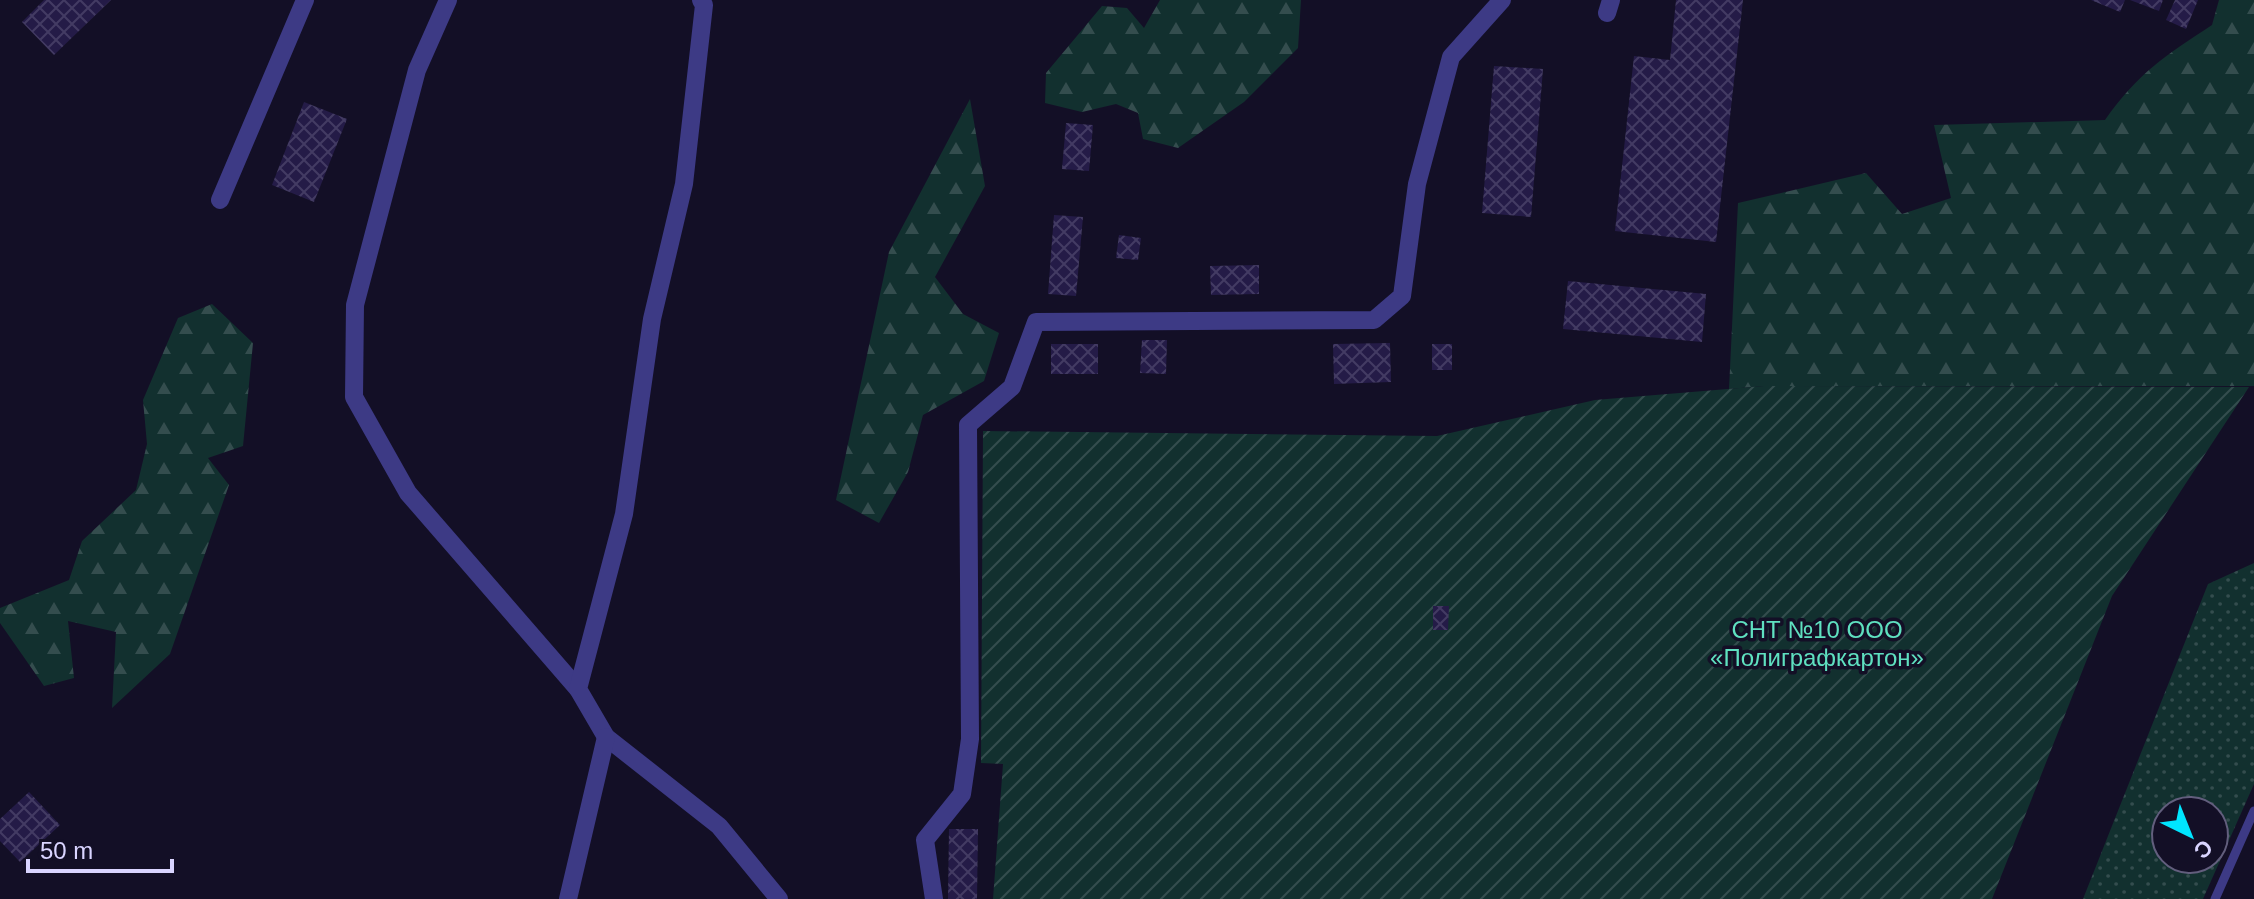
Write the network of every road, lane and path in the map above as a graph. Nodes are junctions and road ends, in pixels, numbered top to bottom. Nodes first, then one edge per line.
1 (305, 0) edge
2 (448, 0) edge
3 (701, 0) edge
4 (1502, 0) edge
5 (220, 200) dead end
6 (578, 689) junction
7 (606, 737) junction
8 (2254, 811) edge
9 (568, 899) edge
10 (779, 899) edge
11 (934, 899) edge
12 (2215, 899) edge

1 - 5 street
2 - 6 street
3 - 6 street
4 - 11 street
6 - 7 street
7 - 9 street
7 - 10 street
8 - 12 lane

